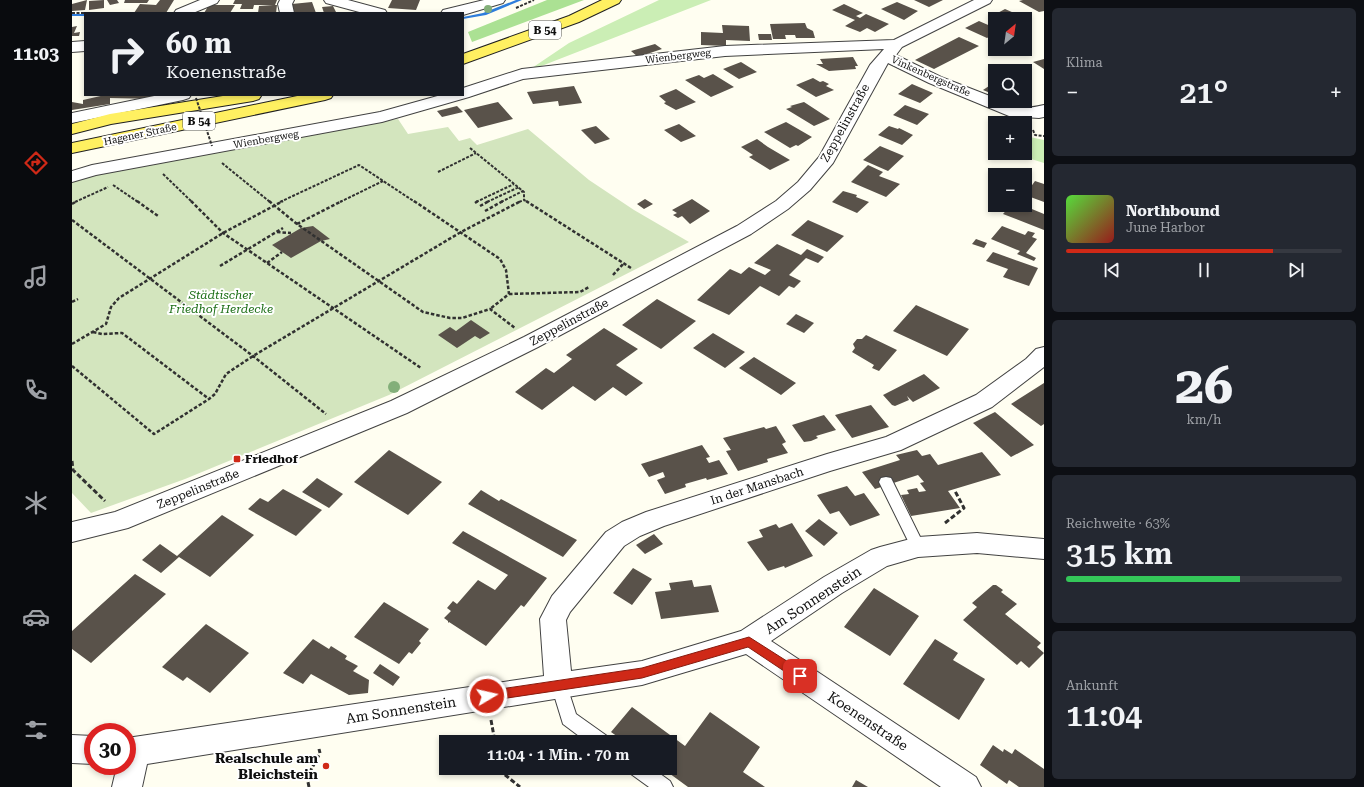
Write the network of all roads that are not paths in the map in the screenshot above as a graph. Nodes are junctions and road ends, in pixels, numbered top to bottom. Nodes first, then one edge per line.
1 (212, 0) edge
2 (287, 0) edge
3 (331, 0) edge
4 (498, 0) edge
5 (614, 0) edge
6 (985, 0) edge
7 (183, 12) edge
8 (287, 12) edge
9 (376, 12) edge
10 (453, 12) edge
11 (84, 46) edge
12 (72, 47) edge
13 (892, 50) junction
14 (464, 59) edge
15 (464, 94) edge
16 (184, 96) edge
17 (256, 96) edge
18 (320, 96) edge
19 (456, 96) edge
20 (1042, 112) edge
21 (72, 118) edge
22 (72, 129) edge
23 (72, 148) edge
24 (72, 176) edge
25 (1044, 354) edge
26 (886, 482) dead end
27 (72, 532) edge
28 (928, 546) junction
29 (1044, 549) edge
30 (749, 642) junction
31 (559, 685) junction
32 (591, 735) edge
33 (72, 749) edge
34 (84, 750) edge
35 (136, 751) edge
36 (128, 775) edge
37 (647, 775) edge
38 (126, 787) edge
39 (664, 787) edge
40 (966, 787) edge

1 - 7 street
2 - 8 street
3 - 9 street
4 - 10 street
5 - 14 main road, B 54
6 - 13 street, Zeppelinstraße
11 - 12 street
13 - 15 street, Wienbergweg
13 - 20 street, Vinkenbergstraße
13 - 27 street, Zeppelinstraße
16 - 21 street
17 - 22 main road, B 54
18 - 23 main road, Hagener Straße / B 54
19 - 24 street, Wienbergweg
25 - 31 street, In der Mansbach
26 - 28 lane
28 - 29 street, Am Sonnenstein
28 - 30 street, Am Sonnenstein
30 - 31 street, Am Sonnenstein
30 - 40 street, Koenenstraße
31 - 32 lane
31 - 35 street, Am Sonnenstein
33 - 34 street
36 - 38 street
37 - 39 lane

